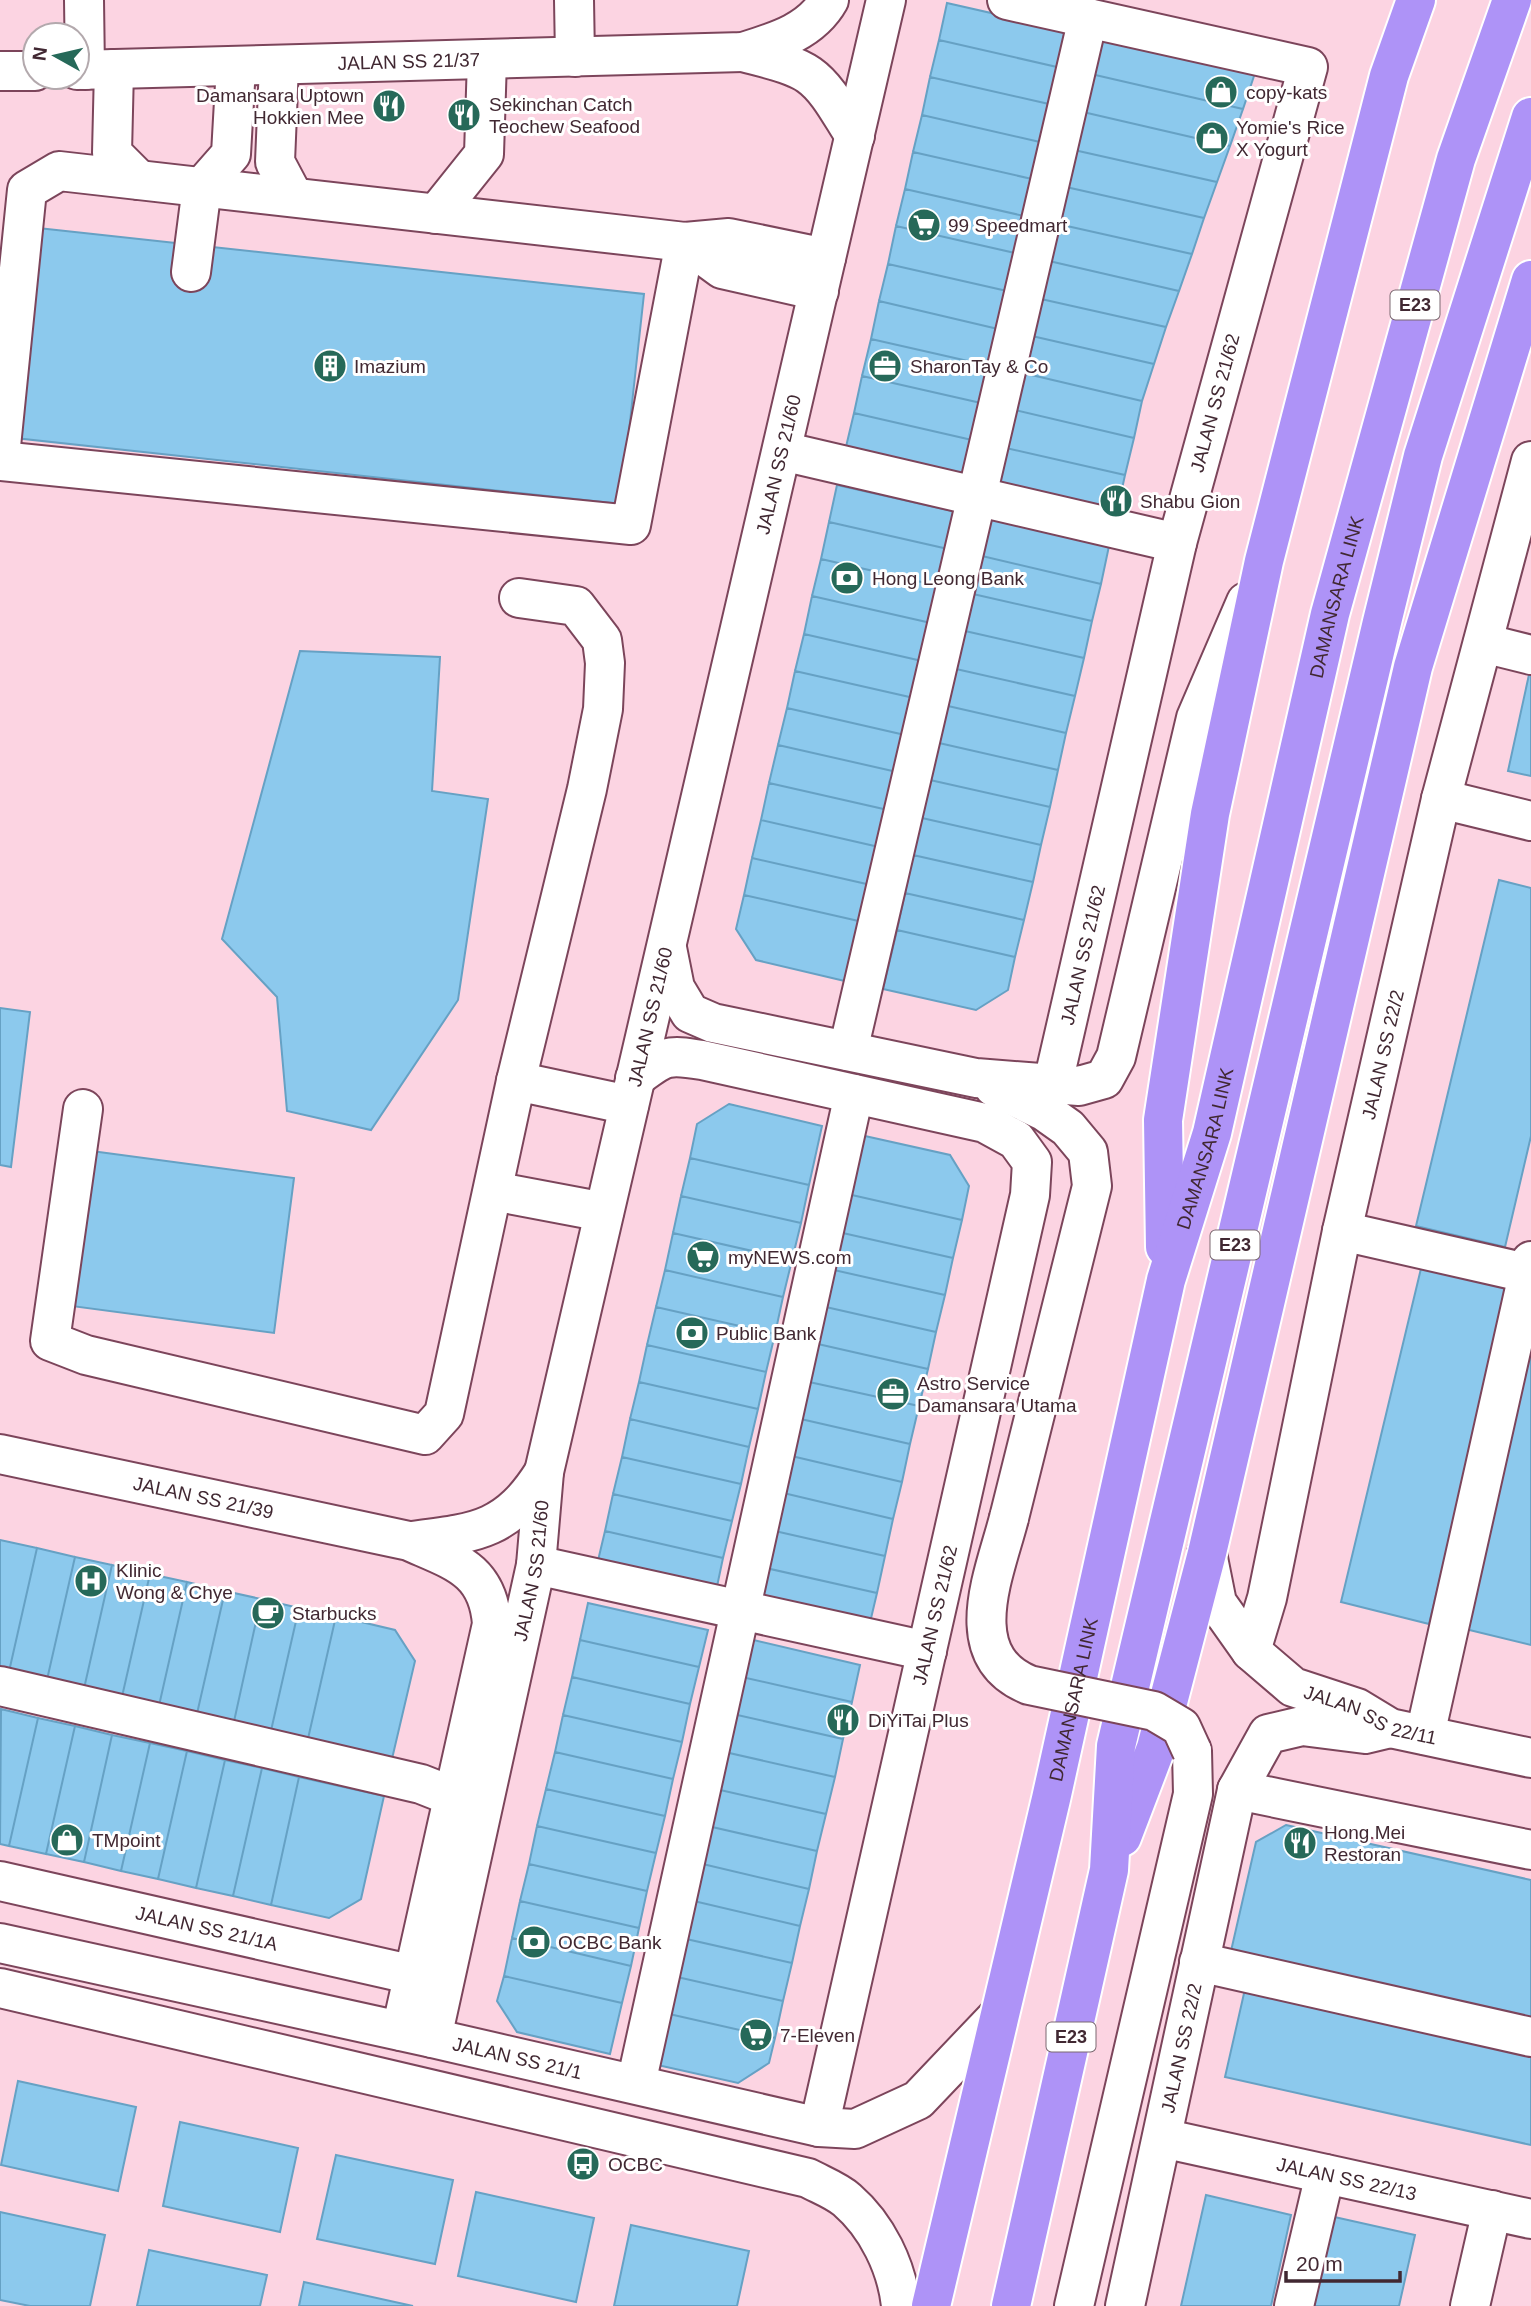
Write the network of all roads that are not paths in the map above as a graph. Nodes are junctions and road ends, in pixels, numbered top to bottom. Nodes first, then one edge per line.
1 (84, 0) edge
2 (574, 0) edge
3 (828, 0) edge
4 (886, 0) edge
5 (1007, 0) edge
6 (1416, 0) edge
7 (1512, 0) edge
8 (1088, 18) junction
9 (743, 52) junction
10 (575, 57) junction
11 (487, 59) junction
12 (279, 65) junction
13 (236, 66) junction
14 (92, 70) edge
15 (0, 71) edge
16 (21, 71) edge
17 (1531, 117) edge
18 (855, 136) junction
19 (139, 180) junction
20 (202, 187) junction
21 (293, 196) junction
22 (436, 214) junction
23 (685, 242) junction
24 (191, 272) dead end
25 (823, 274) junction
26 (1531, 280) edge
27 (782, 451) junction
28 (0, 458) edge
29 (1530, 466) edge
30 (977, 496) junction
31 (1177, 543) junction
32 (1264, 561) junction
33 (519, 598) dead end
34 (1483, 643) junction
35 (1531, 655) edge
36 (1441, 799) junction
37 (1531, 821) edge
38 (666, 944) junction
39 (848, 1051) junction
40 (976, 1078) junction
41 (516, 1082) junction
42 (1054, 1083) junction
43 (632, 1092) junction
44 (854, 1094) junction
45 (83, 1109) dead end
46 (493, 1191) junction
47 (604, 1212) junction
48 (1342, 1231) junction
49 (1530, 1269) edge
50 (1166, 1280) junction
51 (0, 1454) edge
52 (544, 1472) junction
53 (409, 1541) junction
54 (1207, 1553) junction
55 (536, 1565) junction
56 (740, 1610) junction
57 (492, 1624) joint
58 (927, 1651) junction
59 (1251, 1651) junction
60 (0, 1686) edge
61 (1407, 1732) junction
62 (1531, 1758) edge
63 (1237, 1790) junction
64 (454, 1797) junction
65 (1531, 1850) edge
66 (1109, 1870) junction
67 (0, 1881) edge
68 (0, 1943) edge
69 (1199, 1962) junction
70 (414, 1975) junction
71 (0, 1988) edge
72 (998, 2016) junction
73 (417, 2034) junction
74 (1531, 2037) edge
75 (636, 2084) junction
76 (819, 2127) junction
77 (1162, 2138) junction
78 (1325, 2174) junction
79 (1492, 2210) junction
80 (1531, 2219) edge
81 (901, 2306) edge
82 (932, 2306) edge
83 (1011, 2306) edge
84 (1074, 2306) edge
85 (1125, 2306) edge
86 (1294, 2306) edge
87 (1470, 2306) edge

1 - 14 street
2 - 10 street
3 - 9 street, JALAN SS 21/37
4 - 18 street, JALAN SS 21/60
5 - 8 street, JALAN SS 21/62
6 - 32 highway
7 - 50 highway, DAMANSARA LINK / E23
8 - 30 street
8 - 31 street, JALAN SS 21/62
9 - 10 street, JALAN SS 21/37
9 - 18 street, JALAN SS 21/37
10 - 11 street, JALAN SS 21/37
11 - 12 street, JALAN SS 21/37
11 - 22 street
12 - 13 street, JALAN SS 21/37
12 - 21 street
13 - 14 street, JALAN SS 21/37
13 - 20 street
14 - 19 street
15 - 16 street
17 - 66 highway, E23
18 - 25 street, JALAN SS 21/60
19 - 20 street
19 - 28 street
20 - 21 street
20 - 24 street
21 - 22 street
22 - 23 street
23 - 25 street
23 - 28 street
25 - 27 street, JALAN SS 21/60
26 - 54 highway
27 - 30 street
27 - 38 street, JALAN SS 21/60
29 - 34 street, JALAN SS 22/2
30 - 31 street
30 - 39 street
31 - 42 street, JALAN SS 21/62
32 - 42 street
32 - 50 highway
33 - 41 street
34 - 35 street
34 - 36 street, JALAN SS 22/2
36 - 37 street
36 - 48 street, JALAN SS 22/2
38 - 39 street
38 - 43 street, JALAN SS 21/60
39 - 40 street
40 - 42 street
40 - 84 street, bridge
41 - 43 street
41 - 46 street
43 - 44 street, JALAN SS 21/62
43 - 47 street, JALAN SS 21/60
44 - 56 street
44 - 58 street, JALAN SS 21/62
45 - 46 street
46 - 47 street
47 - 52 street, JALAN SS 21/60
48 - 49 street
48 - 59 street, JALAN SS 22/2
49 - 61 street
50 - 72 highway, DAMANSARA LINK / E23
51 - 53 street, JALAN SS 21/39
52 - 53 street, JALAN SS 21/39
52 - 55 street, JALAN SS 21/60
53 - 57 street, JALAN SS 21/39
54 - 59 street, JALAN SS 22/11
54 - 66 highway
55 - 56 street
55 - 73 street, JALAN SS 21/60
56 - 58 street
56 - 75 street
57 - 64 street, JALAN SS 21/60
58 - 76 street, JALAN SS 21/62
59 - 61 street, JALAN SS 22/11
60 - 64 street
61 - 62 street, JALAN SS 22/11
61 - 63 street, JALAN SS 22/2
63 - 65 street
63 - 69 street, JALAN SS 22/2
64 - 70 street, JALAN SS 21/60
66 - 83 highway, E23
67 - 70 street, JALAN SS 21/1A
68 - 73 street, JALAN SS 21/1
69 - 74 street
69 - 77 street, JALAN SS 22/2
70 - 73 street, JALAN SS 21/60
71 - 81 street
72 - 76 street, JALAN SS 21/1
72 - 82 highway, DAMANSARA LINK / E23
73 - 75 street, JALAN SS 21/1
75 - 76 street, JALAN SS 21/1
77 - 78 street, JALAN SS 22/13
77 - 85 street, JALAN SS 22/2
78 - 79 street, JALAN SS 22/13
78 - 86 street
79 - 80 street, JALAN SS 22/13
79 - 87 street

